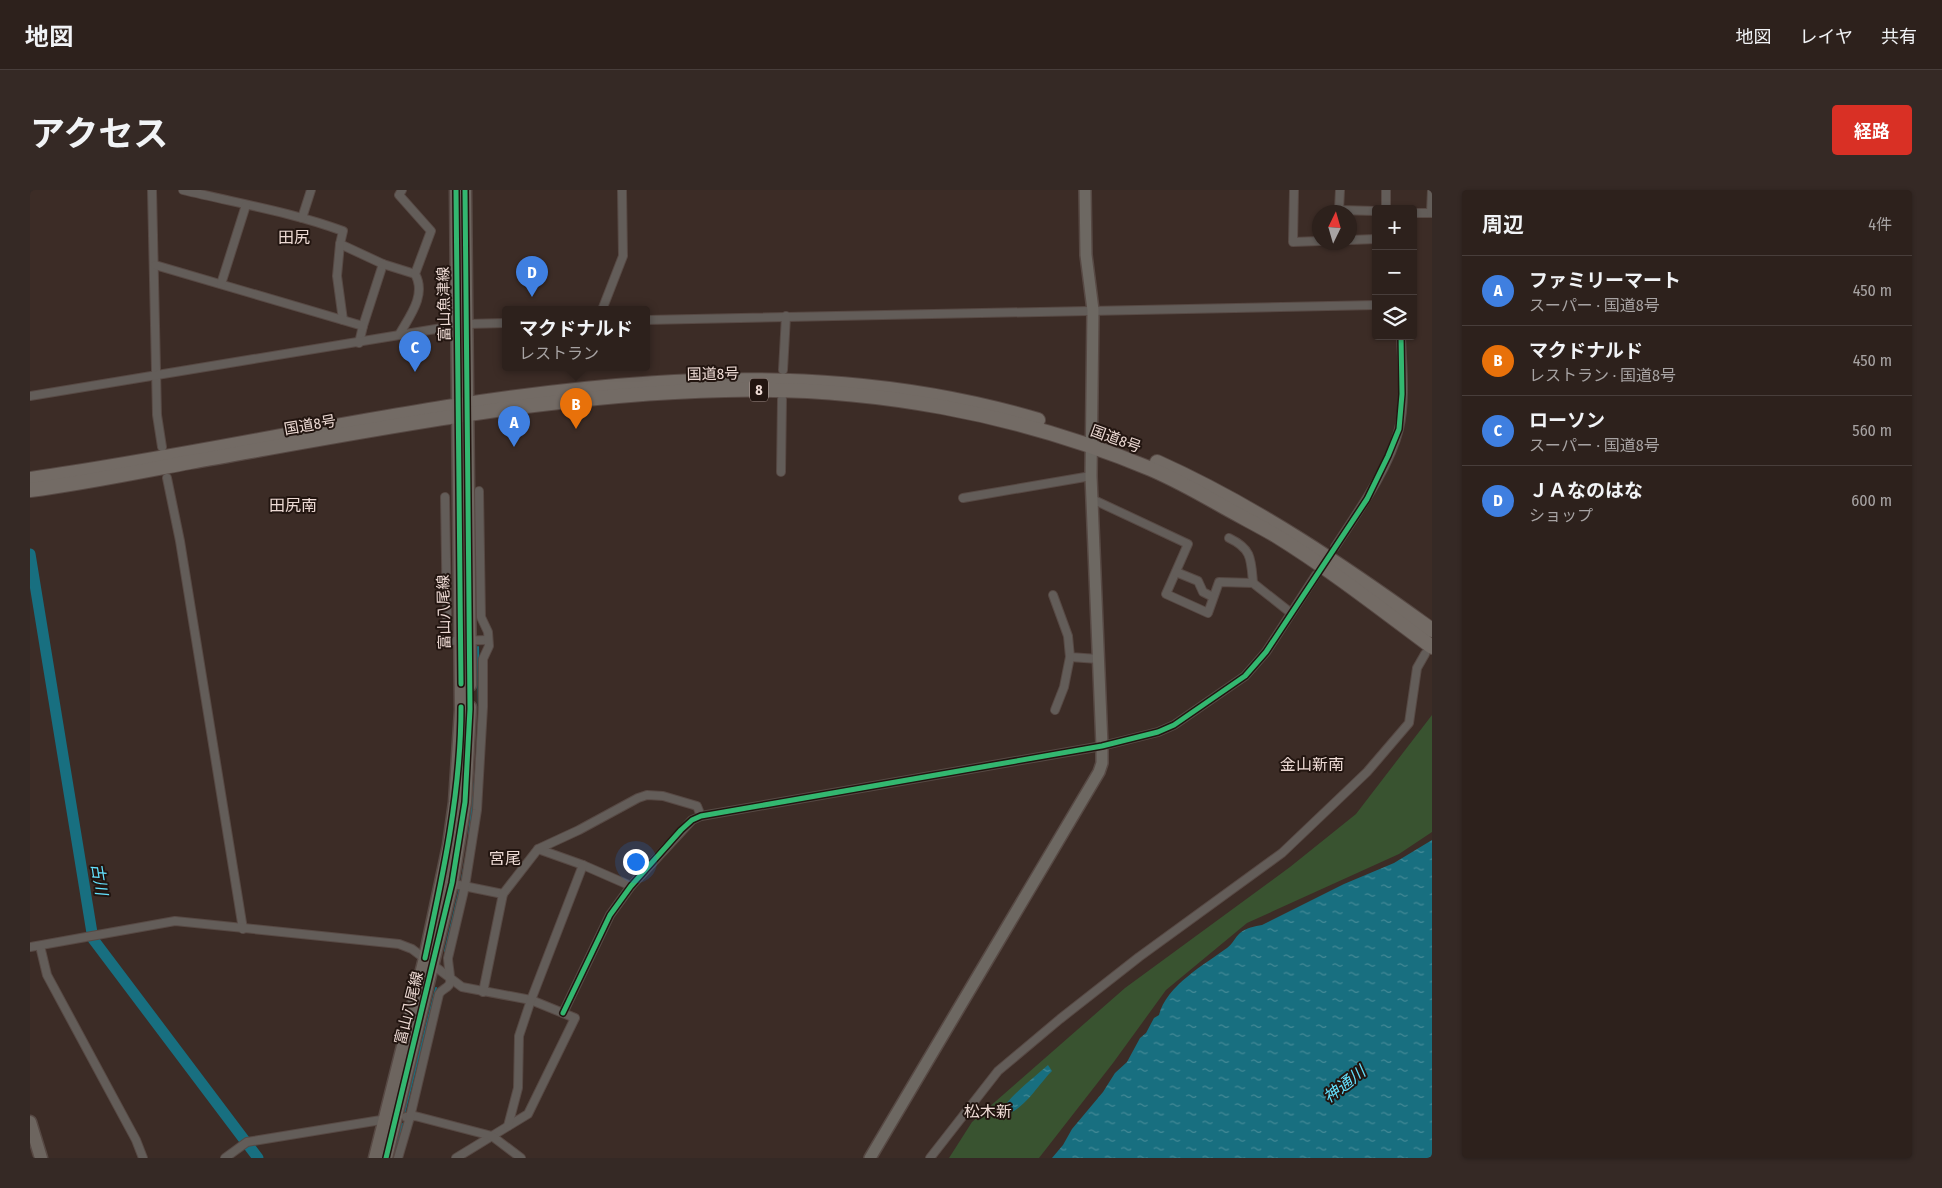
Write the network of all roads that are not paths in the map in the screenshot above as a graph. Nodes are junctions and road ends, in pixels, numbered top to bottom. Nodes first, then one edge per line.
1 (152, 190) edge
2 (183, 190) edge
3 (311, 190) edge
4 (402, 190) edge
5 (456, 190) edge
6 (465, 190) edge
7 (622, 190) edge
8 (1085, 190) edge
9 (1294, 190) edge
10 (1340, 190) edge
11 (1386, 190) edge
12 (1432, 190) edge
13 (246, 205) junction
14 (1386, 205) edge
15 (1372, 212) edge
16 (1417, 213) edge
17 (1431, 213) edge
18 (302, 218) junction
19 (1372, 239) edge
20 (1357, 240) edge
21 (1312, 241) edge
22 (340, 244) junction
23 (155, 264) junction
24 (383, 264) junction
25 (415, 274) junction
26 (221, 284) junction
27 (1372, 305) edge
28 (604, 306) edge
29 (1093, 310) junction
30 (786, 316) junction
31 (343, 320) junction
32 (650, 320) edge
33 (502, 323) edge
34 (462, 324) junction
35 (362, 326) junction
36 (399, 335) junction
37 (1401, 340) edge
38 (359, 342) junction
39 (783, 370) dead end
40 (156, 375) junction
41 (30, 396) edge
42 (782, 399) dead end
43 (462, 410) junction
44 (1091, 441) junction
45 (162, 447) dead end
46 (781, 472) dead end
47 (1091, 476) junction
48 (167, 478) dead end
49 (31, 484) edge
50 (479, 491) dead end
51 (445, 497) dead end
52 (964, 498) dead end
53 (1092, 499) junction
54 (1229, 538) dead end
55 (1335, 547) dead end
56 (1176, 572) junction
57 (1316, 575) dead end
58 (1253, 583) junction
59 (1053, 594) dead end
60 (1213, 597) junction
61 (1291, 613) junction
62 (1432, 630) edge
63 (465, 640) junction
64 (488, 640) junction
65 (1428, 651) edge
66 (1070, 656) junction
67 (1098, 659) junction
68 (1056, 710) dead end
69 (1102, 746) junction
70 (700, 816) junction
71 (538, 849) junction
72 (583, 865) junction
73 (447, 882) junction
74 (465, 886) junction
75 (631, 886) junction
76 (502, 894) junction
77 (243, 929) junction
78 (40, 946) junction
79 (30, 947) edge
80 (429, 962) junction
81 (451, 979) junction
82 (483, 992) junction
83 (531, 1000) junction
84 (563, 1013) junction
85 (410, 1117) junction
86 (390, 1119) junction
87 (30, 1122) edge
88 (508, 1126) junction
89 (492, 1136) junction
90 (41, 1158) edge
91 (142, 1158) edge
92 (225, 1158) edge
93 (375, 1158) edge
94 (386, 1158) edge
95 (398, 1158) edge
96 (456, 1158) edge
97 (521, 1158) edge
98 (870, 1158) edge
99 (930, 1158) edge

1 - 23 street
2 - 13 street
3 - 18 street
4 - 25 street
5 - 34 main road, 富山魚津線
6 - 34 main road, 富山魚津線
7 - 28 street
8 - 29 street
9 - 21 street
10 - 15 street
11 - 14 street
12 - 17 street
13 - 18 street
13 - 26 street
16 - 17 street
18 - 22 street
19 - 20 street
22 - 24 street
22 - 31 street
23 - 26 street
23 - 40 street
24 - 25 street
24 - 35 street
25 - 36 street
26 - 31 street
27 - 29 street
29 - 30 street
29 - 44 street
30 - 32 street
30 - 39 street
31 - 35 street
33 - 34 street
34 - 36 street
34 - 43 main road, 富山魚津線
35 - 38 street
36 - 38 street
37 - 55 street
38 - 40 street
40 - 41 street
40 - 45 street
42 - 46 street
43 - 44 highway, 国道8号 / 8
43 - 49 highway, 国道8号 / 8
43 - 49 highway, 国道8号 / 8
43 - 63 main road, 富山八尾線
44 - 47 street
44 - 62 highway, 国道8号 / 8
44 - 65 highway, 国道8号 / 8
47 - 52 street
47 - 53 street
48 - 77 street
50 - 64 street
51 - 63 street
53 - 56 street
53 - 67 street
54 - 58 street
56 - 60 street
56 - 60 street
57 - 61 street
58 - 60 street
58 - 61 street
59 - 66 street
61 - 69 street
63 - 64 street
63 - 73 main road, 富山八尾線
64 - 74 street
65 - 99 street
66 - 67 street
66 - 68 street
67 - 69 street
69 - 70 street
69 - 98 street
70 - 71 street
70 - 75 street
71 - 72 street
71 - 76 street
72 - 75 street
72 - 83 street
73 - 74 street
73 - 80 main road, 富山八尾線
74 - 76 street
74 - 81 street
75 - 84 street
76 - 82 street
77 - 78 street
77 - 80 street
78 - 79 street
78 - 91 street
80 - 81 street
80 - 86 main road, 富山八尾線
81 - 82 street
81 - 85 street
82 - 83 street
83 - 84 street
83 - 88 street
84 - 88 street
85 - 86 street
85 - 89 street
85 - 95 street
86 - 92 street
86 - 93 main road, 富山八尾線
86 - 94 main road, 富山八尾線
87 - 90 main road
88 - 89 street
89 - 96 street
89 - 97 street

